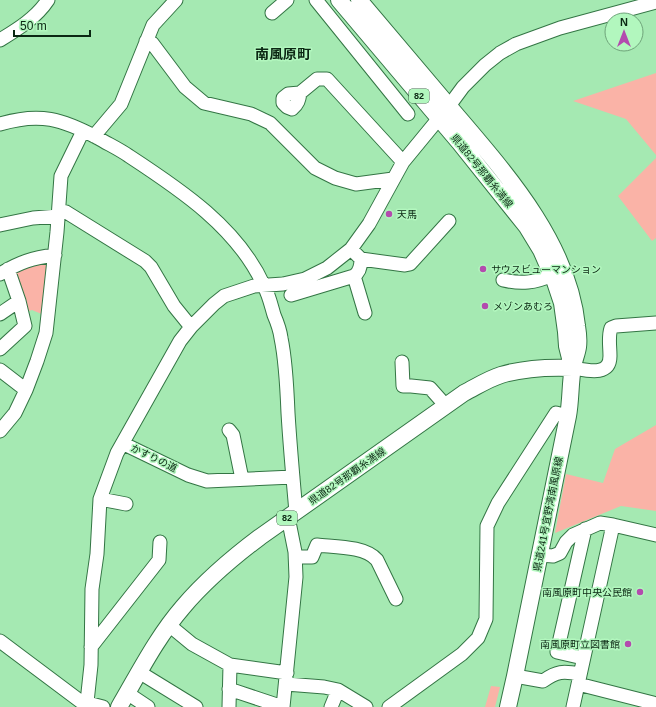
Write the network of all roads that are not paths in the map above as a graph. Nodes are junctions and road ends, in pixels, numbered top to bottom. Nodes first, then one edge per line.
1 (48, 0) edge
2 (176, 0) edge
3 (287, 0) edge
4 (316, 0) edge
5 (339, 0) edge
6 (359, 0) edge
7 (656, 2) edge
8 (272, 13) dead end
9 (0, 40) edge
10 (146, 41) junction
11 (300, 93) dead end
12 (449, 106) junction
13 (408, 114) dead end
14 (438, 118) junction
15 (0, 124) edge
16 (88, 134) junction
17 (404, 162) junction
18 (393, 179) junction
19 (59, 213) junction
20 (449, 221) dead end
21 (0, 225) edge
22 (351, 248) junction
23 (55, 256) junction
24 (361, 259) junction
25 (4, 272) edge
26 (552, 275) junction
27 (354, 276) junction
28 (502, 280) dead end
29 (264, 286) junction
30 (291, 295) dead end
31 (19, 301) junction
32 (365, 313) dead end
33 (0, 314) edge
34 (656, 323) edge
35 (191, 327) junction
36 (0, 349) edge
37 (402, 362) dead end
38 (573, 368) junction
39 (0, 370) edge
40 (26, 390) junction
41 (446, 406) junction
42 (568, 416) junction
43 (229, 430) dead end
44 (0, 431) edge
45 (124, 444) junction
46 (293, 477) junction
47 (242, 479) junction
48 (100, 499) junction
49 (126, 504) dead end
50 (292, 515) junction
51 (613, 525) junction
52 (585, 530) junction
53 (656, 535) edge
54 (160, 542) dead end
55 (540, 555) junction
56 (296, 557) junction
57 (396, 599) dead end
58 (169, 625) junction
59 (0, 641) edge
60 (91, 647) junction
61 (583, 658) junction
62 (230, 665) junction
63 (139, 672) junction
64 (516, 676) junction
65 (287, 679) junction
66 (579, 679) junction
67 (229, 689) junction
68 (338, 690) junction
69 (123, 700) edge
70 (87, 702) junction
71 (177, 702) edge
72 (653, 704) dead end
73 (103, 707) edge
74 (148, 707) edge
75 (196, 707) edge
76 (229, 707) edge
77 (283, 707) edge
78 (331, 707) edge
79 (366, 707) edge
80 (389, 707) edge
81 (508, 707) edge
82 (572, 707) edge

1 - 9 street
2 - 10 street
3 - 8 street
4 - 13 street
5 - 14 main road, 県道82号那覇糸満線 / 82
6 - 12 main road, 県道82号那覇糸満線 / 82
7 - 12 street, かすりの道
10 - 16 street
10 - 18 street
11 - 17 street
12 - 14 street, かすりの道
12 - 38 main road, 県道82号那覇糸満線 / 82
14 - 17 street, かすりの道
14 - 26 main road, 県道82号那覇糸満線 / 82
15 - 16 street
16 - 19 street
16 - 29 street
17 - 18 street, かすりの道
18 - 22 street, かすりの道
19 - 21 street
19 - 23 street
19 - 35 street
20 - 24 street
22 - 24 street
22 - 29 street, かすりの道
23 - 25 street
23 - 40 street
24 - 27 street
25 - 31 street
26 - 28 street
26 - 38 main road, 県道82号那覇糸満線 / 82
27 - 30 street
27 - 32 street
29 - 35 street, かすりの道
29 - 46 street
31 - 33 street
31 - 36 street
34 - 38 street
35 - 45 street, かすりの道
37 - 41 street
38 - 41 main road, 県道82号那覇糸満線 / 82
38 - 42 main road, 県道241号宜野湾南風原線
39 - 40 street
40 - 44 street
41 - 50 main road, 県道82号那覇糸満線 / 82
42 - 55 main road, 県道241号宜野湾南風原線
42 - 80 street
43 - 47 street
45 - 47 street, かすりの道
45 - 48 street
46 - 47 street, かすりの道
46 - 50 street
48 - 49 street
48 - 60 street
50 - 56 street
50 - 58 main road, 県道82号那覇糸満線 / 82
51 - 52 street
51 - 53 street
51 - 61 street
52 - 55 street
52 - 61 street
54 - 60 street
55 - 64 main road, 県道241号宜野湾南風原線
56 - 57 street
56 - 65 street
58 - 62 street
58 - 63 main road, 県道82号那覇糸満線 / 82
59 - 70 street
60 - 70 street
61 - 66 street
62 - 65 street
62 - 67 street
63 - 69 main road, 県道82号那覇糸満線 / 82
63 - 71 street
64 - 66 street
64 - 81 main road, 県道241号宜野湾南風原線
65 - 68 street
65 - 77 street
66 - 72 street
66 - 82 street
67 - 76 street
67 - 77 street
68 - 78 street
68 - 79 street
69 - 74 street
70 - 73 street
71 - 75 street

